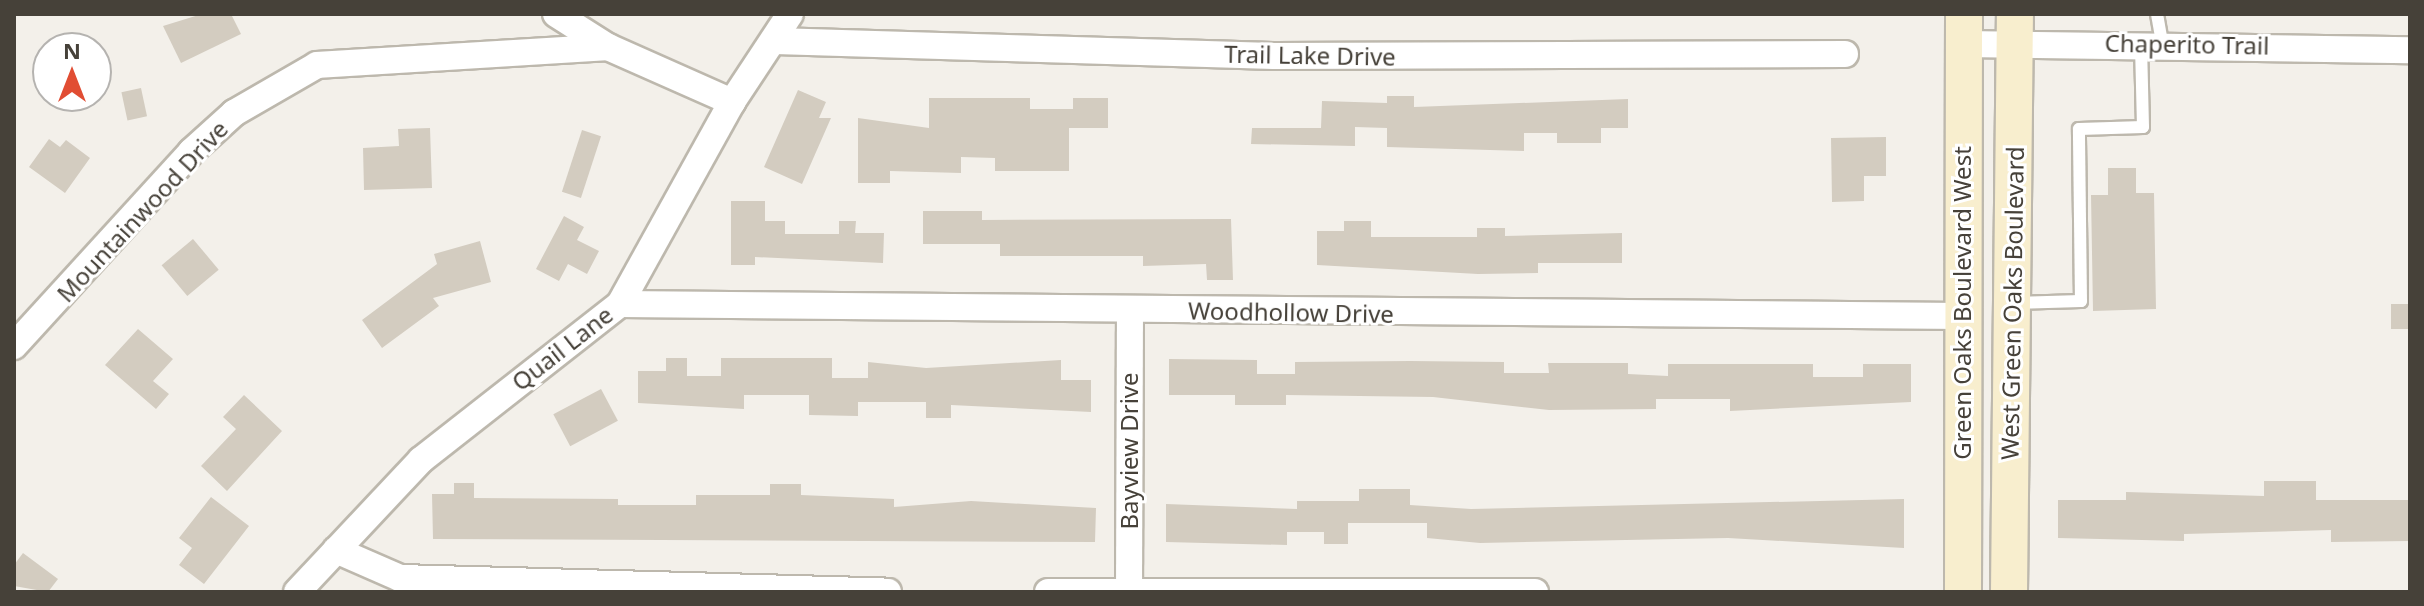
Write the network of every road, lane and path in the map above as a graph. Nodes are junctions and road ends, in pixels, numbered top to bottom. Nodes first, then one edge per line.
1 (556, 14) edge
2 (790, 14) edge
3 (2157, 14) edge
4 (1964, 29) edge
5 (2015, 29) edge
6 (775, 41) junction
7 (2152, 42) junction
8 (608, 47) junction
9 (2410, 50) edge
10 (1845, 54) dead end
11 (732, 102) junction
12 (2011, 303) junction
13 (620, 304) junction
14 (1130, 310) junction
15 (1962, 316) junction
16 (14, 346) edge
17 (336, 550) junction
18 (1129, 590) edge
19 (297, 592) edge
20 (888, 592) edge
21 (1048, 592) edge
22 (1535, 592) edge
23 (1963, 592) edge
24 (2009, 592) edge

1 - 8 street
2 - 6 street, Quail Lane
3 - 7 lane
4 - 5 street, Chaperito Trail
4 - 15 main road, Green Oaks Boulevard West
5 - 7 street, Chaperito Trail
5 - 12 main road, West Green Oaks Boulevard
6 - 10 street, Trail Lake Drive
6 - 11 street, Quail Lane
7 - 9 street, Chaperito Trail
7 - 12 lane
8 - 11 street
8 - 16 street, Mountainwood Drive
11 - 13 street, Quail Lane
12 - 24 main road, West Green Oaks Boulevard
13 - 14 street, Woodhollow Drive
13 - 17 street, Quail Lane
14 - 15 street, Woodhollow Drive
14 - 18 street, Bayview Drive
15 - 23 main road, Green Oaks Boulevard West
17 - 19 street, Quail Lane
17 - 20 street
18 - 21 street
18 - 22 street

